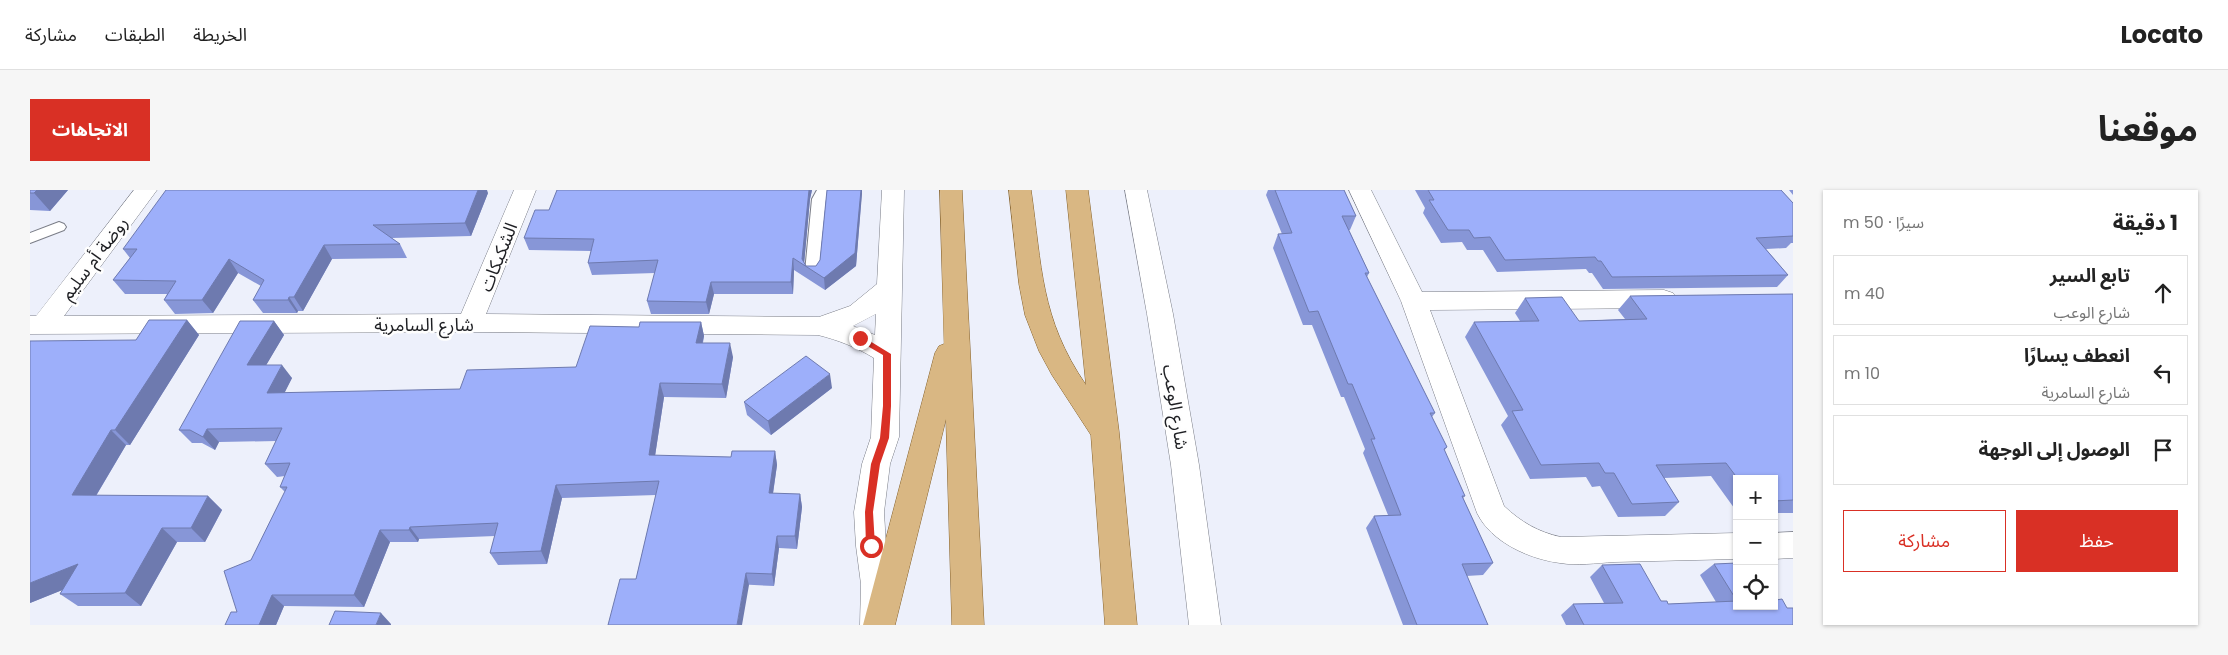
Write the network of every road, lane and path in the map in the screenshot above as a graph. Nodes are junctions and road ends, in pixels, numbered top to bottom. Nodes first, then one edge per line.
1 (146, 190) edge
2 (525, 190) edge
3 (824, 190) edge
4 (893, 190) edge
5 (951, 190) edge
6 (1020, 190) edge
7 (1077, 190) edge
8 (1136, 190) edge
9 (1360, 190) edge
10 (59, 226) dead end
11 (30, 238) edge
12 (812, 272) edge
13 (891, 285) junction
14 (1683, 299) edge
15 (1414, 301) junction
16 (955, 322) junction
17 (470, 324) junction
18 (36, 325) edge
19 (818, 326) junction
20 (887, 354) junction
21 (1105, 432) junction
22 (1793, 545) edge
23 (1733, 546) edge
24 (1778, 546) edge
25 (877, 625) edge
26 (968, 625) edge
27 (1121, 625) edge
28 (1205, 625) edge

1 - 18 street, روضة أم سليم
2 - 17 street, الشكيكات
3 - 12 lane
4 - 13 street
5 - 16 main road
6 - 21 main road
7 - 21 main road
8 - 28 street, شارع الوعب
9 - 15 street
10 - 11 lane
13 - 19 street, شارع السامرية
13 - 20 street
14 - 15 street
15 - 23 street
16 - 25 main road
16 - 26 main road
17 - 18 street, شارع السامرية
17 - 19 street, شارع السامرية
19 - 20 street, شارع السامرية
20 - 25 street
21 - 27 main road
22 - 24 street

